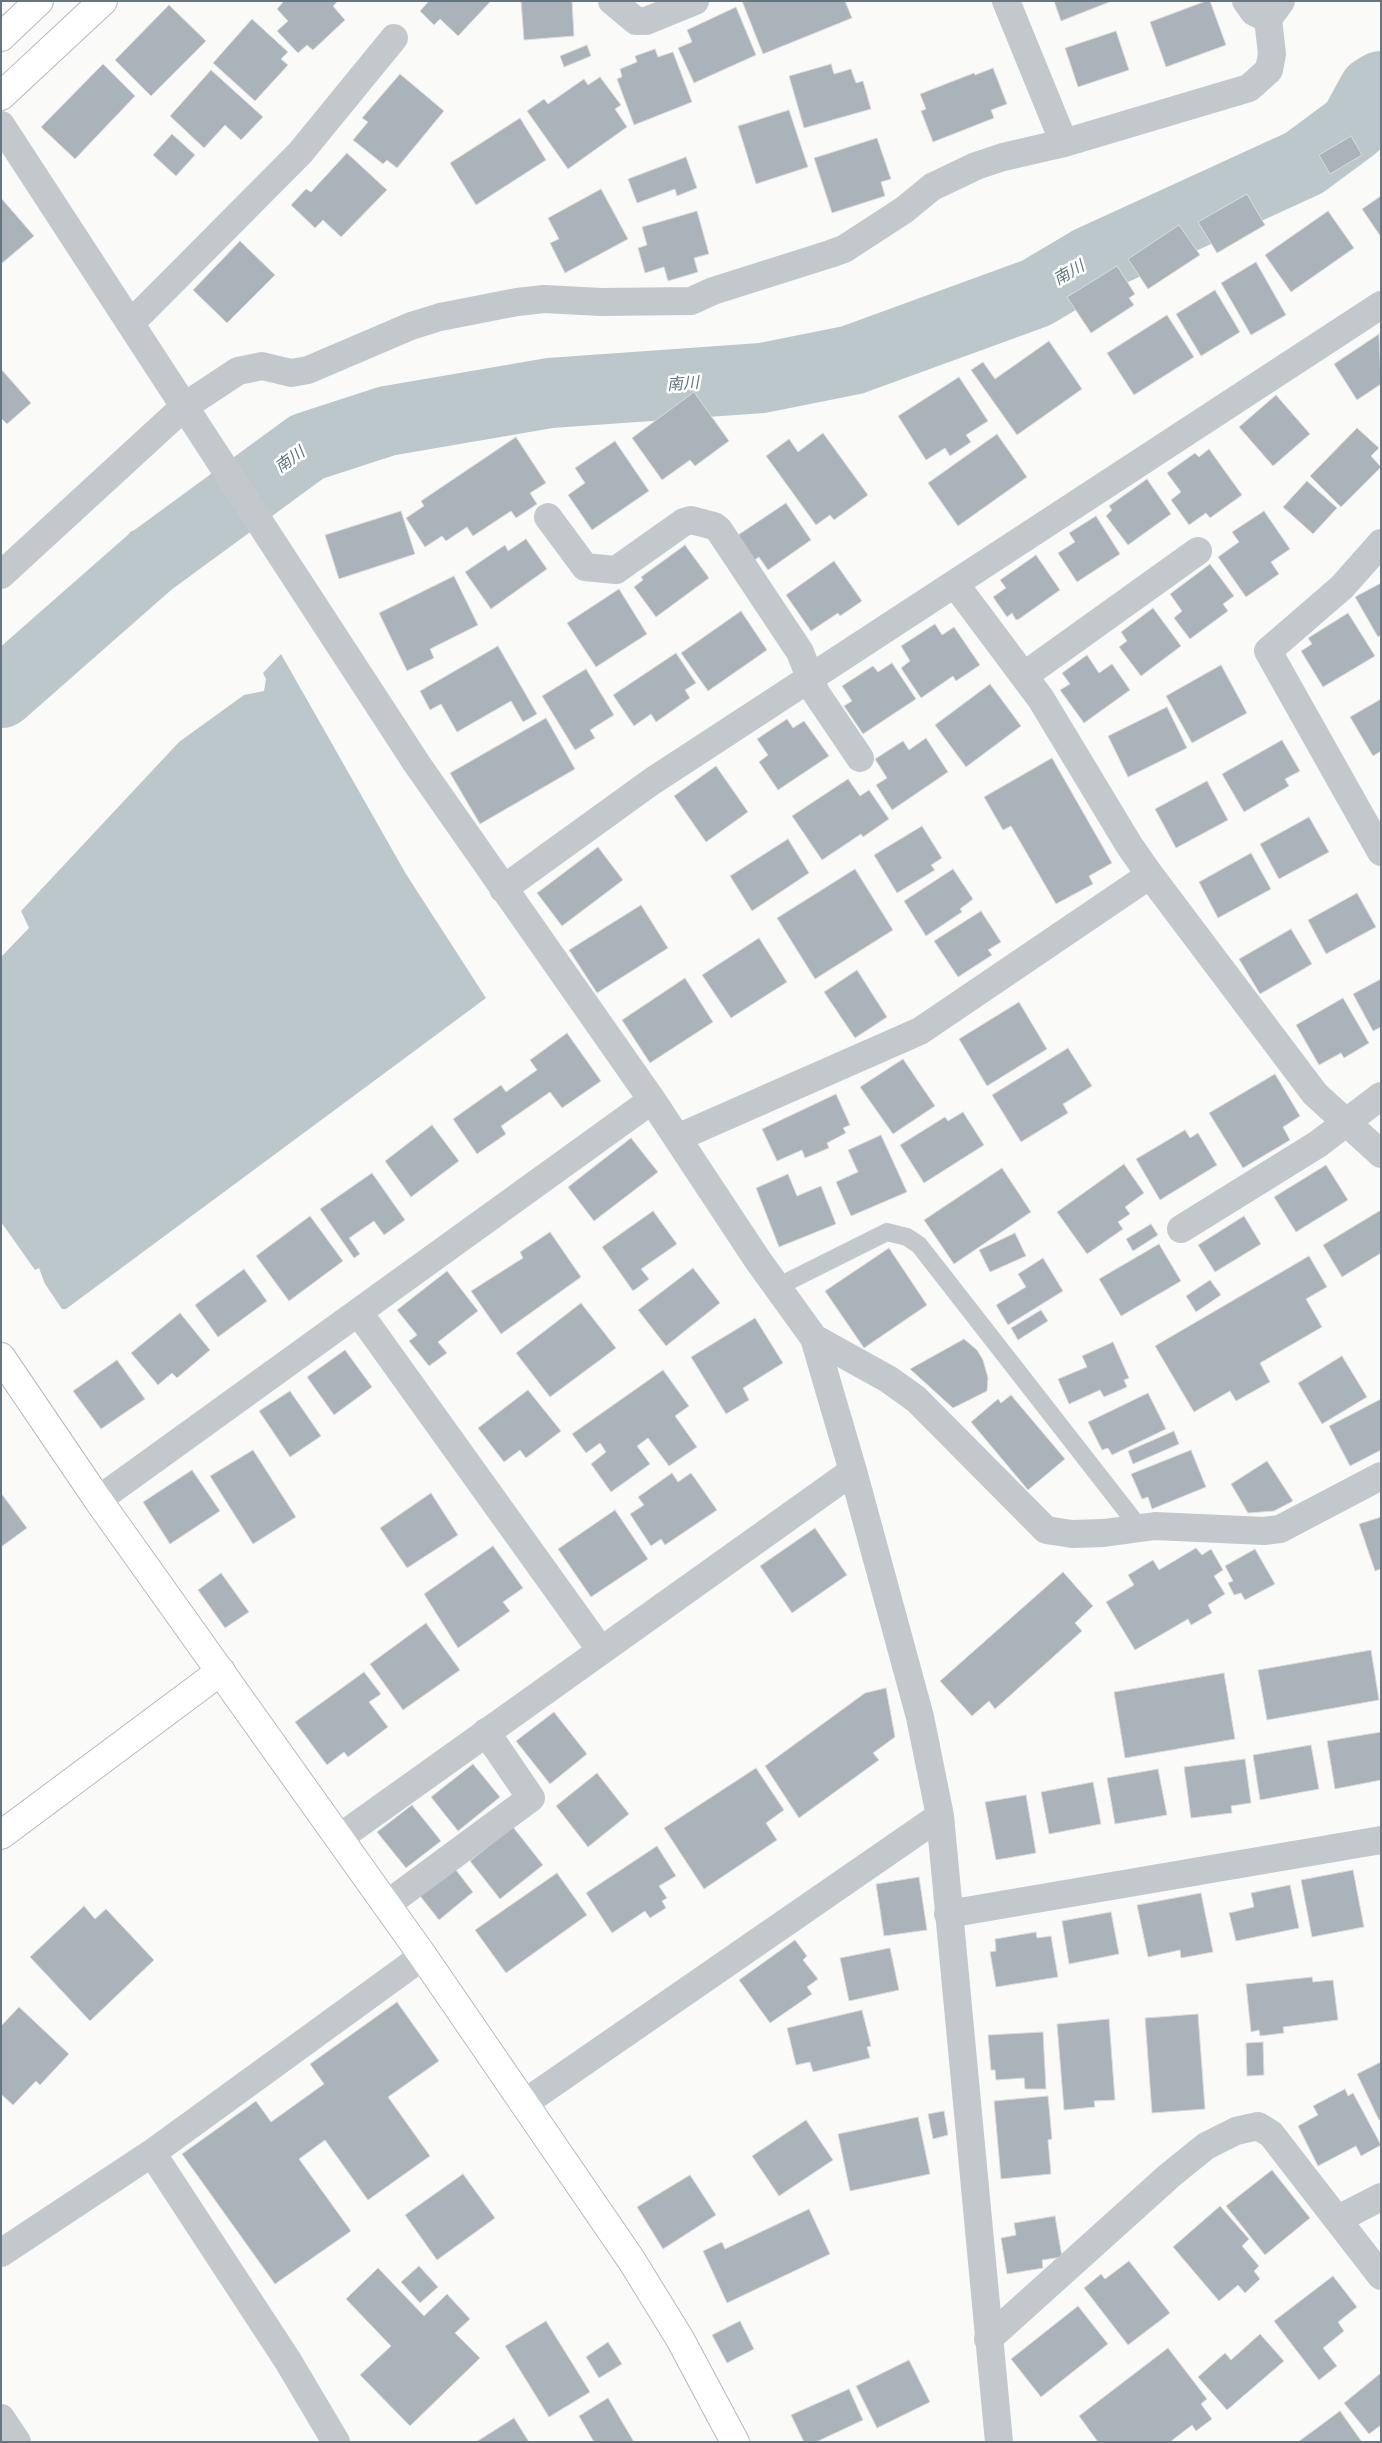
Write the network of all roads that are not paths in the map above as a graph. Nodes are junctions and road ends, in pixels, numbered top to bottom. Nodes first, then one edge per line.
1 (39, 1) edge
2 (102, 1) edge
3 (612, 1) edge
4 (695, 1) edge
5 (1006, 1) edge
6 (1246, 1) edge
7 (1275, 10) edge
8 (1, 37) edge
9 (394, 38) dead end
10 (1, 96) edge
11 (1, 125) edge
12 (1064, 144) junction
13 (1381, 305) edge
14 (131, 323) junction
15 (185, 406) junction
16 (548, 517) dead end
17 (1381, 543) edge
18 (1198, 551) dead end
19 (1, 575) edge
20 (956, 584) junction
21 (1025, 675) junction
22 (810, 680) junction
23 (860, 758) dead end
24 (1381, 852) edge
25 (1150, 875) junction
26 (503, 889) junction
27 (1381, 1096) edge
28 (652, 1100) junction
29 (1344, 1123) junction
30 (677, 1138) junction
31 (1381, 1154) edge
32 (1181, 1229) dead end
33 (778, 1287) junction
34 (359, 1313) junction
35 (814, 1338) junction
36 (1, 1357) edge
37 (853, 1471) junction
38 (1381, 1476) edge
39 (98, 1500) junction
40 (1139, 1527) junction
41 (600, 1649) junction
42 (221, 1671) junction
43 (486, 1732) junction
44 (940, 1816) junction
45 (1, 1835) edge
46 (340, 1838) junction
47 (1381, 1840) edge
48 (386, 1905) junction
49 (948, 1914) junction
50 (423, 1956) junction
51 (523, 2104) junction
52 (152, 2153) junction
53 (1381, 2197) edge
54 (1338, 2219) junction
55 (1, 2253) edge
56 (1381, 2276) edge
57 (988, 2339) junction
58 (1, 2418) edge
59 (17, 2442) edge
60 (336, 2442) edge
61 (735, 2442) edge
62 (999, 2442) edge

1 - 8 street
2 - 10 street
3 - 4 street
5 - 12 street
6 - 7 street
7 - 12 street
9 - 14 street
11 - 14 street
12 - 15 street
13 - 20 street
14 - 15 street
15 - 19 street
15 - 26 street
16 - 22 street
17 - 24 street
18 - 21 street
20 - 21 street
20 - 22 street
21 - 25 street
22 - 23 street
22 - 26 street
25 - 29 street
25 - 30 street
26 - 28 street
27 - 29 street
28 - 30 street
28 - 34 street
29 - 31 street
29 - 32 street
30 - 33 street
33 - 35 street
33 - 40 lane
34 - 39 street
34 - 41 street
35 - 37 street
35 - 40 street
36 - 39 street
37 - 41 street
37 - 44 street
38 - 40 street
39 - 42 street
41 - 43 street
42 - 45 street
42 - 46 street
43 - 46 street
43 - 48 street
44 - 49 street
44 - 51 street
46 - 48 street
47 - 49 street
48 - 50 street
49 - 57 street
50 - 51 street
50 - 52 street
51 - 61 street
52 - 55 street
52 - 60 street
53 - 54 street
54 - 56 street
54 - 57 street
57 - 62 street
58 - 59 street

